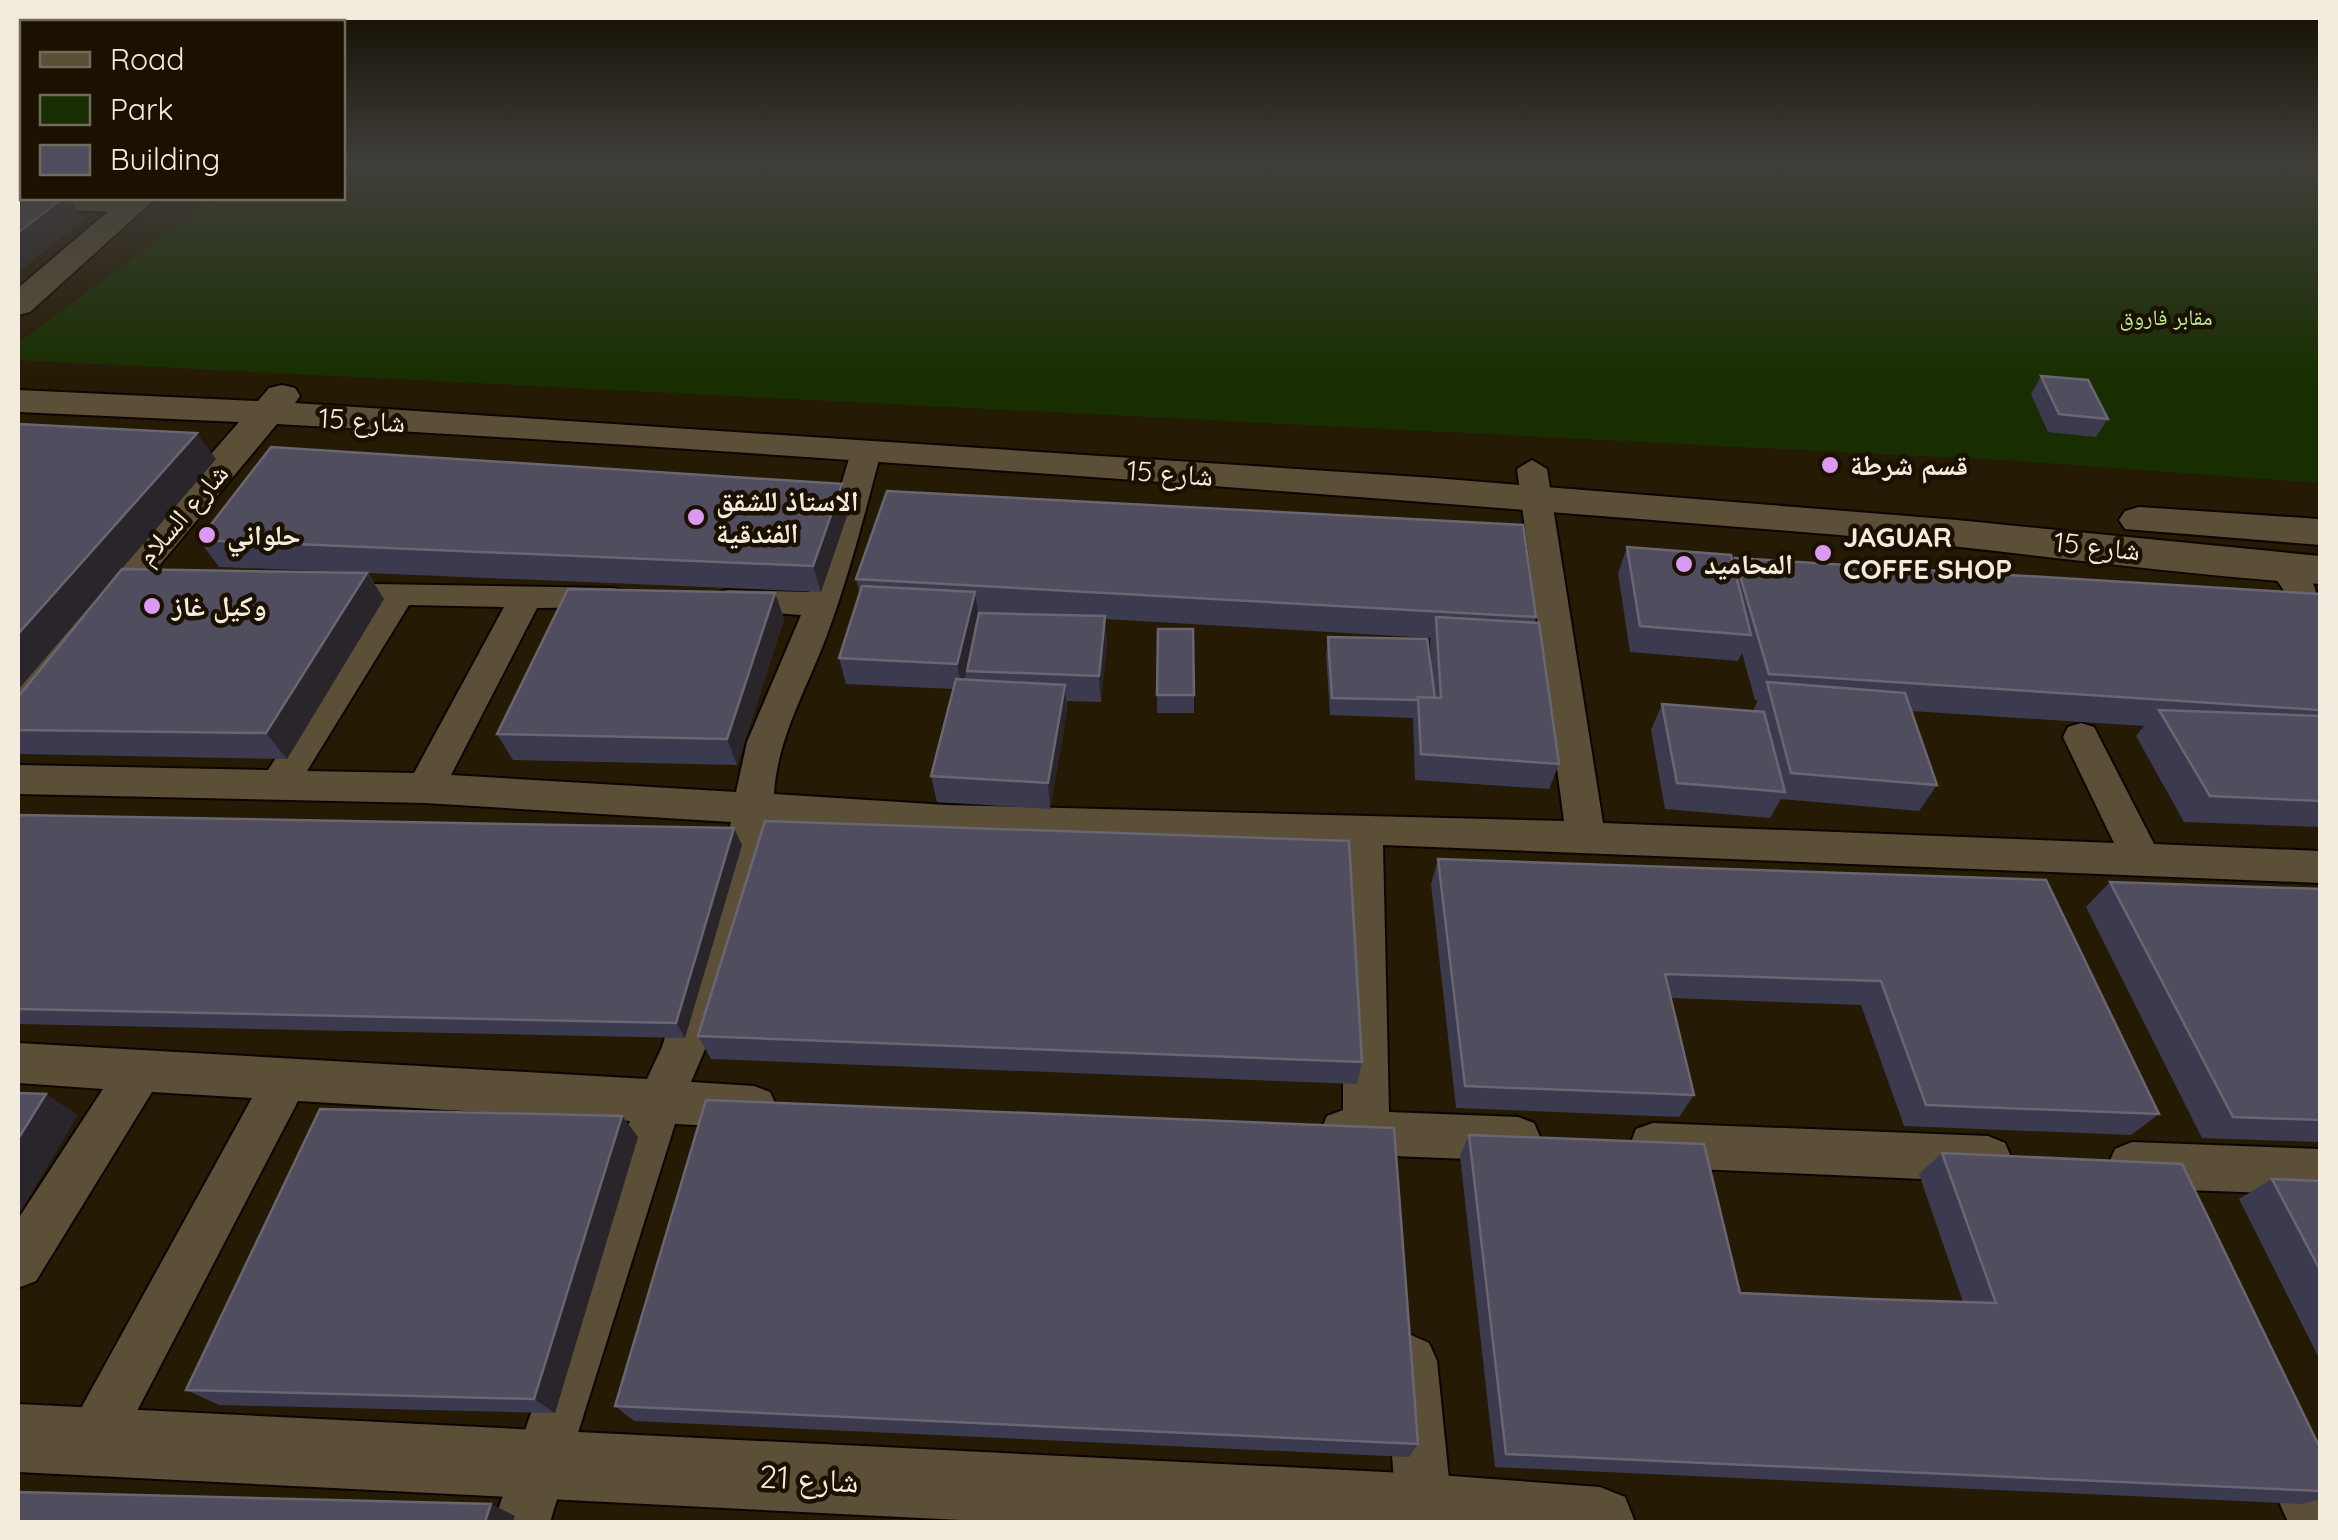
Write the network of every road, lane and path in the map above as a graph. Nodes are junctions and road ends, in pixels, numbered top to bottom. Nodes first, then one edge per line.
1 (98, 235) edge
2 (18, 305) edge
3 (23, 377) edge
4 (278, 399) junction
5 (866, 452) junction
6 (1534, 484) junction
7 (2320, 532) edge
8 (2302, 568) edge
9 (301, 589) edge
10 (398, 595) junction
11 (526, 596) junction
12 (644, 599) edge
13 (703, 601) edge
14 (821, 604) junction
15 (2320, 618) edge
16 (18, 704) edge
17 (2080, 737) dead end
18 (18, 779) edge
19 (280, 784) junction
20 (425, 788) junction
21 (754, 810) junction
22 (1363, 829) junction
23 (1586, 840) junction
24 (2004, 852) junction
25 (2141, 857) junction
26 (2320, 867) edge
27 (2028, 903) edge
28 (18, 1064) edge
29 (141, 1068) junction
30 (286, 1079) junction
31 (659, 1103) junction
32 (796, 1109) edge
33 (1307, 1131) edge
34 (1552, 1141) edge
35 (1612, 1143) edge
36 (1384, 1147) junction
37 (2143, 1148) junction
38 (2031, 1160) edge
39 (2091, 1163) edge
40 (2320, 1172) edge
41 (2176, 1219) edge
42 (18, 1263) edge
43 (1407, 1312) edge
44 (2267, 1416) edge
45 (18, 1438) edge
46 (93, 1440) junction
47 (532, 1494) edge
48 (1424, 1509) junction
49 (1600, 1522) edge
50 (2316, 1522) edge

1 - 2 street
3 - 4 street, شارع 15
4 - 5 street, شارع 15
4 - 6 street, شارع 15
4 - 16 street, شارع السلام
5 - 6 street, شارع 15
5 - 14 street
6 - 7 street, شارع 15
6 - 8 street, شارع 15
6 - 23 street
8 - 15 street
9 - 10 street
10 - 11 street
10 - 19 street
11 - 12 street
11 - 20 street
13 - 14 street
14 - 21 street
17 - 25 street
18 - 19 street
19 - 20 street
20 - 21 street
21 - 22 street
21 - 31 street
22 - 23 street
22 - 36 street
23 - 24 street
24 - 25 street
24 - 27 street
25 - 26 street
28 - 29 street
29 - 30 street
29 - 42 street
30 - 31 street
30 - 46 street
31 - 32 street
31 - 47 street
33 - 36 street
34 - 36 street
35 - 38 street
37 - 39 street
37 - 40 street
37 - 41 street
43 - 48 street
44 - 50 street
45 - 46 street, شارع 21
46 - 47 street, شارع 21
47 - 48 street, شارع 21
48 - 49 street, شارع 21

